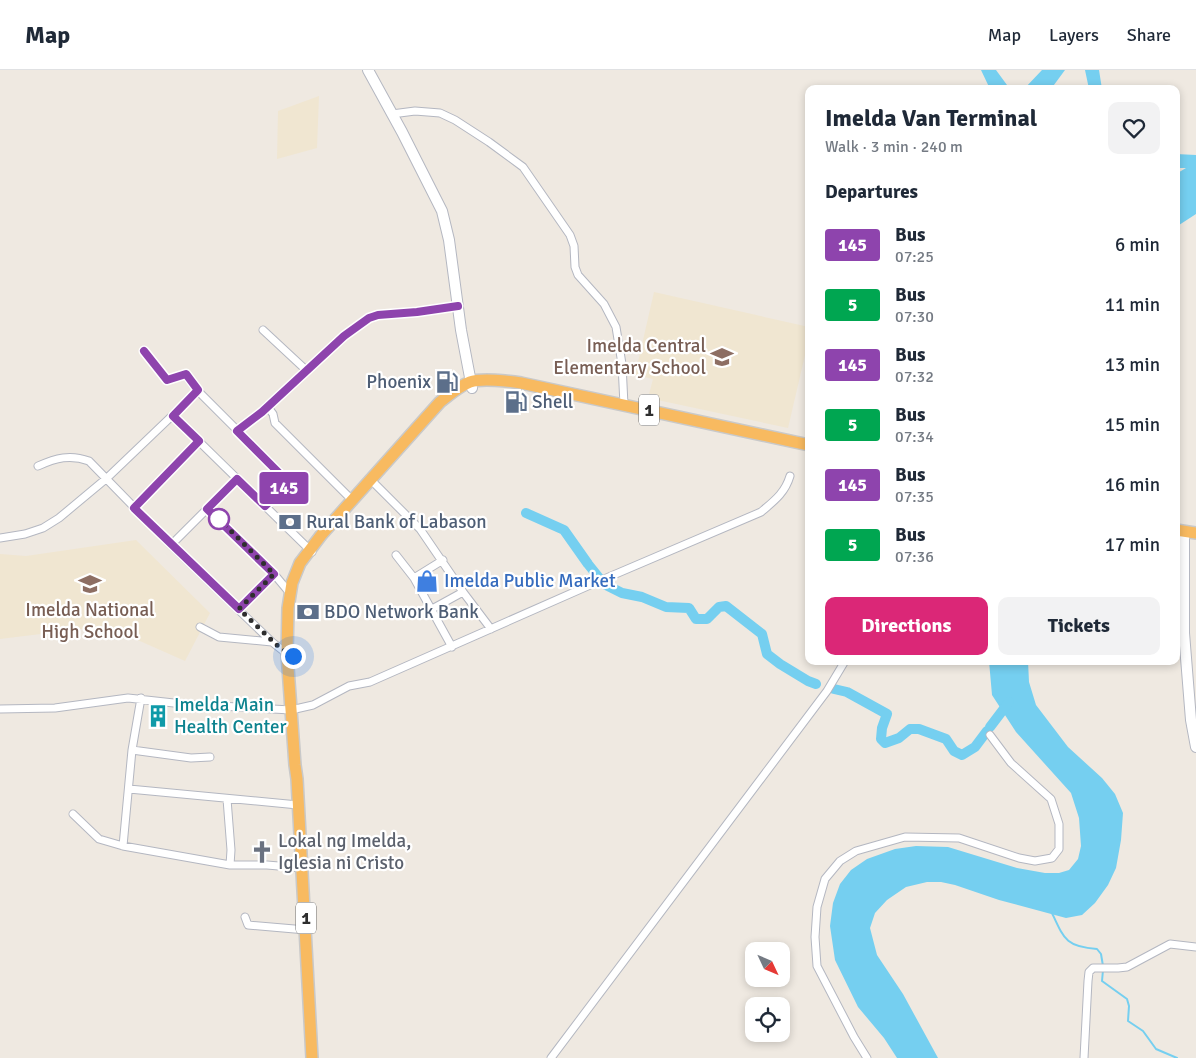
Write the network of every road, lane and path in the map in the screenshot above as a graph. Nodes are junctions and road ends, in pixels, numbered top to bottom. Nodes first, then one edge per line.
1 (368, 70) edge
2 (392, 114) junction
3 (458, 306) junction
4 (263, 330) dead end
5 (144, 351) dead end
6 (306, 370) junction
7 (471, 385) junction
8 (198, 390) junction
9 (624, 405) junction
10 (265, 408) junction
11 (173, 416) junction
12 (237, 431) junction
13 (199, 441) junction
14 (805, 444) edge
15 (38, 466) dead end
16 (790, 476) dead end
17 (107, 478) junction
18 (237, 479) junction
19 (373, 482) junction
20 (352, 500) junction
21 (265, 506) junction
22 (134, 508) junction
23 (207, 509) junction
24 (1185, 531) edge
25 (0, 538) edge
26 (171, 545) junction
27 (311, 552) junction
28 (396, 555) dead end
29 (443, 560) junction
30 (274, 574) junction
31 (414, 578) junction
32 (290, 592) junction
33 (463, 592) junction
34 (239, 609) junction
35 (432, 609) junction
36 (200, 627) dead end
37 (491, 629) junction
38 (272, 642) junction
39 (452, 647) junction
40 (290, 655) junction
41 (843, 665) edge
42 (140, 698) junction
43 (1193, 699) edge
44 (0, 709) edge
45 (293, 709) junction
46 (990, 734) dead end
47 (1196, 747) edge
48 (132, 750) junction
49 (210, 757) dead end
50 (129, 789) junction
51 (227, 799) junction
52 (298, 805) junction
53 (74, 814) dead end
54 (124, 846) junction
55 (230, 865) junction
56 (302, 868) junction
57 (245, 917) dead end
58 (306, 930) junction
59 (1196, 947) edge
60 (312, 1058) edge
61 (551, 1058) edge
62 (867, 1058) edge
63 (1084, 1058) edge

1 - 2 main road
2 - 3 main road
2 - 9 street
3 - 6 street
3 - 7 main road
4 - 6 street
5 - 8 street
6 - 10 street
7 - 9 highway, 1
7 - 19 highway, 1
7 - 20 highway, 1
8 - 11 street
8 - 12 street
9 - 14 highway, 1
10 - 12 street
10 - 20 street
11 - 13 street
11 - 17 street
12 - 21 street
13 - 18 street
13 - 22 street
15 - 17 street
16 - 37 street
17 - 22 street
17 - 25 street
18 - 21 street
18 - 23 street
19 - 27 highway, 1
19 - 29 street
20 - 27 highway, 1
21 - 27 street
22 - 26 street
23 - 26 street
23 - 30 street
24 - 43 main road
26 - 34 street
27 - 32 highway, 1
27 - 40 highway, 1
28 - 31 street
29 - 31 street
29 - 33 street
30 - 32 street
30 - 34 street
31 - 35 street
32 - 40 highway, 1
33 - 35 street
33 - 37 street
34 - 38 street
35 - 39 street
36 - 38 street
37 - 39 street
38 - 40 street
39 - 45 street
40 - 45 highway, 1
41 - 61 street
42 - 44 street
42 - 45 street
42 - 48 street
43 - 47 main road
45 - 52 highway, 1
46 - 62 street
48 - 49 street
48 - 50 street
50 - 51 street
50 - 54 street
51 - 52 street
51 - 55 street
52 - 56 highway, 1
53 - 54 street
54 - 55 street
55 - 56 street
56 - 58 highway, 1
57 - 58 street
58 - 60 highway, 1
59 - 63 street

